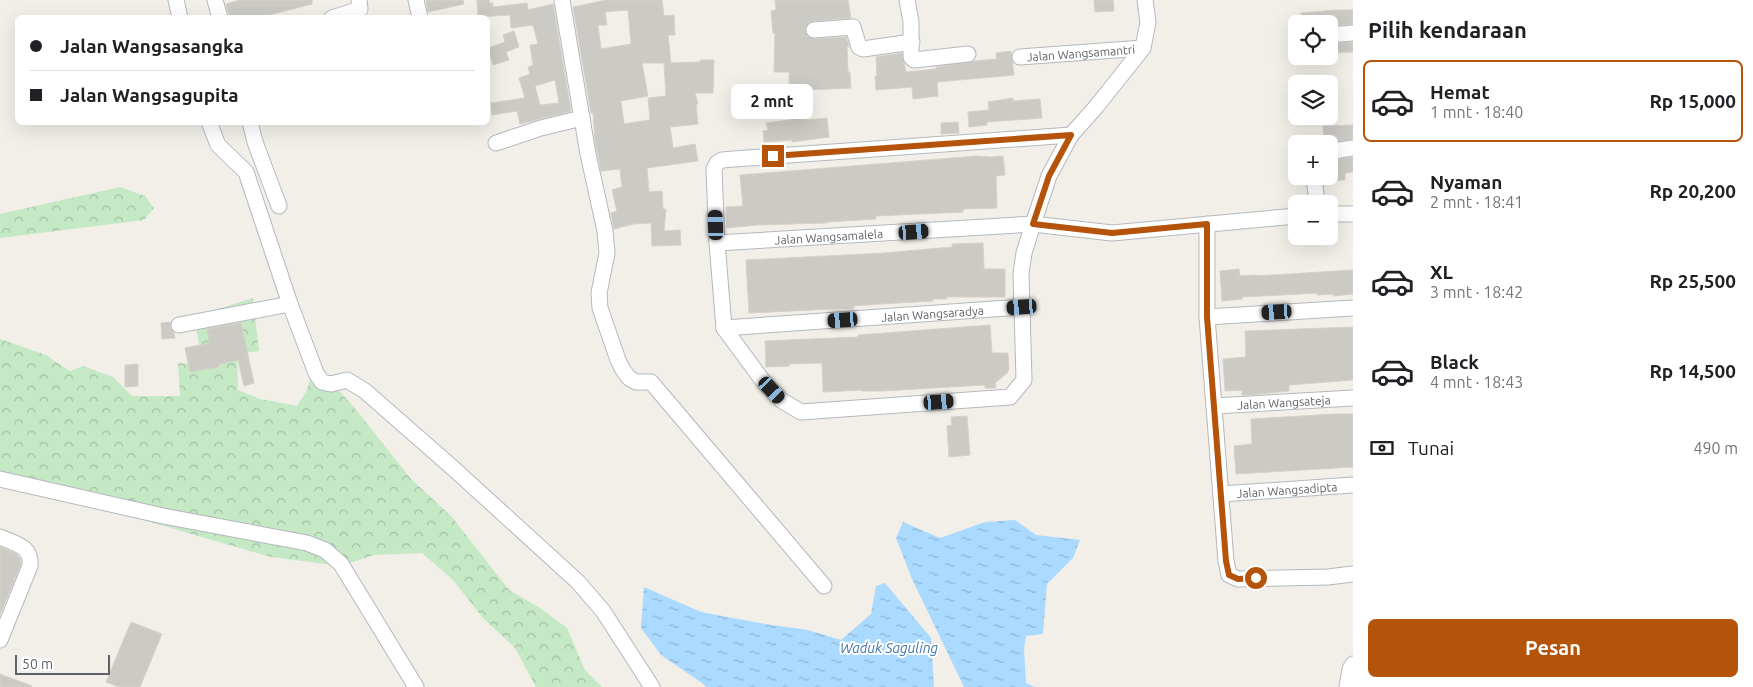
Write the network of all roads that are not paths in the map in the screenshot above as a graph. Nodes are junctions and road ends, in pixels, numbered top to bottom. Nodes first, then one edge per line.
1 (176, 0) edge
2 (215, 0) edge
3 (359, 0) edge
4 (416, 0) edge
5 (562, 0) edge
6 (907, 0) edge
7 (1145, 0) edge
8 (179, 15) edge
9 (219, 15) edge
10 (341, 15) edge
11 (419, 15) edge
12 (814, 30) dead end
13 (1353, 33) edge
14 (1338, 34) edge
15 (912, 42) junction
16 (1143, 48) junction
17 (968, 54) dead end
18 (1020, 57) dead end
19 (582, 118) junction
20 (209, 125) edge
21 (251, 125) edge
22 (1071, 135) junction
23 (496, 143) dead end
24 (1353, 148) edge
25 (1338, 150) edge
26 (279, 206) dead end
27 (1338, 214) edge
28 (1353, 214) edge
29 (1288, 217) edge
30 (1033, 224) junction
31 (1207, 224) junction
32 (717, 243) junction
33 (290, 304) junction
34 (1022, 307) junction
35 (1353, 308) edge
36 (1207, 317) junction
37 (179, 325) dead end
38 (724, 328) junction
39 (1353, 398) edge
40 (1214, 406) junction
41 (0, 479) edge
42 (1353, 484) edge
43 (1221, 494) junction
44 (0, 537) edge
45 (1353, 574) edge
46 (824, 586) dead end
47 (0, 640) edge
48 (1353, 664) edge
49 (416, 687) edge
50 (652, 687) edge
51 (1348, 687) edge

1 - 8 street
2 - 9 street
3 - 10 street
4 - 11 street
5 - 19 street
6 - 15 street
7 - 16 street
12 - 15 street
13 - 14 street
15 - 17 street
16 - 18 street, Jalan Wangsamantri
16 - 22 street
19 - 23 street
19 - 46 street
20 - 33 street
21 - 26 street
22 - 30 street
22 - 32 street
24 - 25 street
27 - 28 street
29 - 31 street, Jalan Wangsamalela
30 - 31 street, Jalan Wangsamalela
30 - 32 street, Jalan Wangsamalela
30 - 34 street
31 - 36 street
32 - 38 street
33 - 37 street
33 - 50 street
34 - 38 street, Jalan Wangsaradya
34 - 38 street
35 - 36 street
36 - 40 street
39 - 40 street, Jalan Wangsateja
40 - 43 street
41 - 49 street
42 - 43 street, Jalan Wangsadipta
43 - 45 street
44 - 47 street
48 - 51 street

